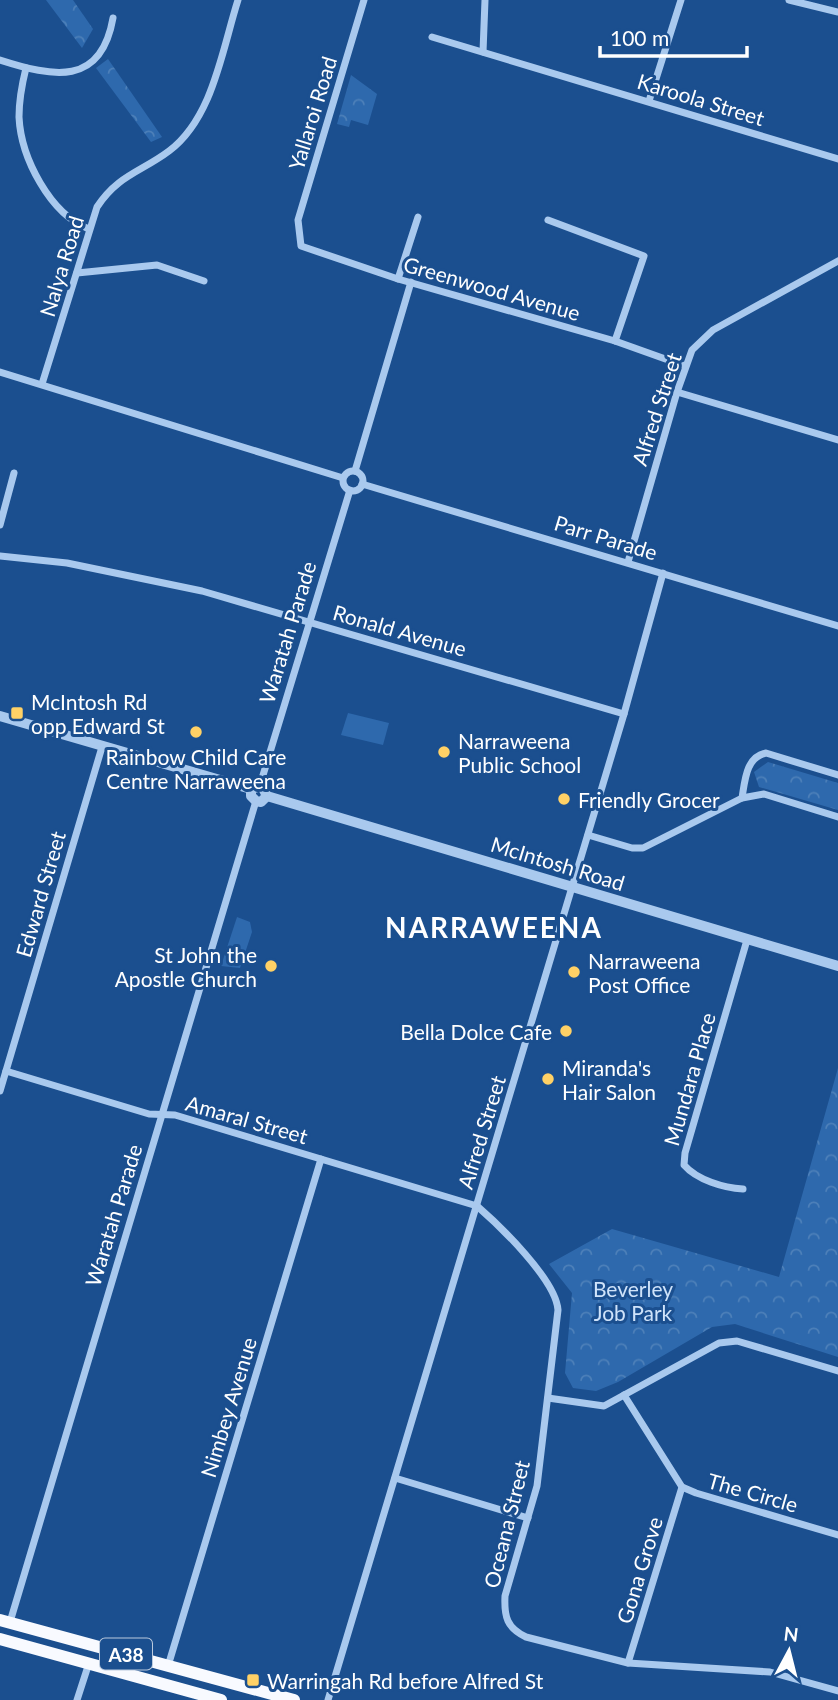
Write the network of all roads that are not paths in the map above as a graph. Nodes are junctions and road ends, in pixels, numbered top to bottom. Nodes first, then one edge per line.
1 (238, 0) edge
2 (364, 0) edge
3 (485, 0) edge
4 (681, 0) edge
5 (789, 0) edge
6 (838, 12) edge
7 (113, 18) dead end
8 (432, 37) dead end
9 (483, 52) junction
10 (0, 60) edge
11 (26, 68) junction
12 (649, 101) junction
13 (838, 159) edge
14 (418, 217) dead end
15 (548, 220) dead end
16 (89, 229) junction
17 (298, 236) joint
18 (838, 261) edge
19 (77, 273) junction
20 (398, 279) junction
21 (204, 281) dead end
22 (411, 282) junction
23 (615, 341) junction
24 (685, 366) junction
25 (0, 372) edge
26 (42, 384) junction
27 (677, 392) junction
28 (838, 440) edge
29 (355, 471) junction
30 (14, 472) dead end
31 (343, 478) junction
32 (362, 484) junction
33 (350, 490) junction
34 (0, 525) edge
35 (0, 556) edge
36 (628, 562) junction
37 (663, 573) junction
38 (310, 621) junction
39 (838, 626) edge
40 (624, 714) junction
41 (0, 716) edge
42 (102, 747) junction
43 (838, 775) edge
44 (256, 787) junction
45 (267, 796) junction
46 (742, 798) junction
47 (256, 801) junction
48 (838, 817) edge
49 (588, 835) junction
50 (572, 888) junction
51 (747, 940) junction
52 (838, 966) edge
53 (6, 1071) junction
54 (0, 1091) edge
55 (163, 1115) junction
56 (321, 1159) junction
57 (743, 1189) dead end
58 (477, 1206) junction
59 (838, 1371) edge
60 (624, 1395) junction
61 (548, 1398) junction
62 (395, 1478) junction
63 (682, 1487) junction
64 (528, 1518) junction
65 (838, 1535) edge
66 (5, 1621) edge
67 (3, 1639) edge
68 (89, 1663) junction
69 (628, 1663) junction
70 (168, 1666) junction
71 (838, 1690) edge
72 (77, 1700) edge
73 (221, 1700) edge
74 (294, 1700) edge
75 (328, 1700) edge

1 - 16 street, Nalya Road
2 - 17 street, Yallaroi Road
3 - 9 street
4 - 12 street
5 - 6 street
7 - 11 street
8 - 9 street, Karoola Street
9 - 12 street, Karoola Street
10 - 11 street
11 - 16 street
12 - 13 street, Karoola Street
14 - 20 street
15 - 23 street
16 - 19 street, Nalya Road
17 - 20 street, Greenwood Avenue
18 - 24 street, Alfred Street
19 - 21 street
19 - 26 street, Nalya Road
20 - 22 street, Greenwood Avenue
22 - 23 street, Greenwood Avenue
22 - 29 street
23 - 24 street, Greenwood Avenue
24 - 27 street, Alfred Street
25 - 26 street
26 - 31 street
27 - 28 street
27 - 36 street, Alfred Street
29 - 31 street
29 - 32 street
30 - 34 street
31 - 33 street
32 - 33 street
32 - 36 street, Parr Parade
33 - 38 street, Waratah Parade
35 - 38 street, Ronald Avenue
36 - 37 street, Parr Parade
37 - 39 street, Parr Parade
37 - 40 street, Alfred Street
38 - 40 street, Ronald Avenue
38 - 44 street, Waratah Parade
40 - 49 street, Alfred Street
41 - 42 street
42 - 44 street
42 - 53 street, Edward Street
43 - 46 street
44 - 45 street
44 - 47 street
45 - 47 street
45 - 50 street, McIntosh Road
46 - 48 street
46 - 49 street
47 - 55 street, Waratah Parade
49 - 50 street, Alfred Street
50 - 51 street, McIntosh Road
50 - 58 street, Alfred Street
51 - 52 street, McIntosh Road
51 - 57 street, Mundara Place
53 - 54 street, Edward Street
53 - 55 street, Amaral Street
55 - 56 street, Amaral Street
55 - 66 street, Waratah Parade
56 - 58 street, Amaral Street
56 - 70 street, Nimbey Avenue
58 - 61 street, Oceana Street
58 - 62 street, Alfred Street
59 - 60 street
60 - 61 street
60 - 63 street, The Circle
61 - 64 street, Oceana Street
62 - 64 street
62 - 75 street, Alfred Street
63 - 65 street, The Circle
63 - 69 street, Gona Grove
64 - 69 street, Oceana Street
66 - 67 highway, Waratah Parade
66 - 70 highway, A38
67 - 68 highway, A38
68 - 72 street
68 - 73 highway, A38
69 - 71 street, Oceana Street
70 - 74 highway, A38

